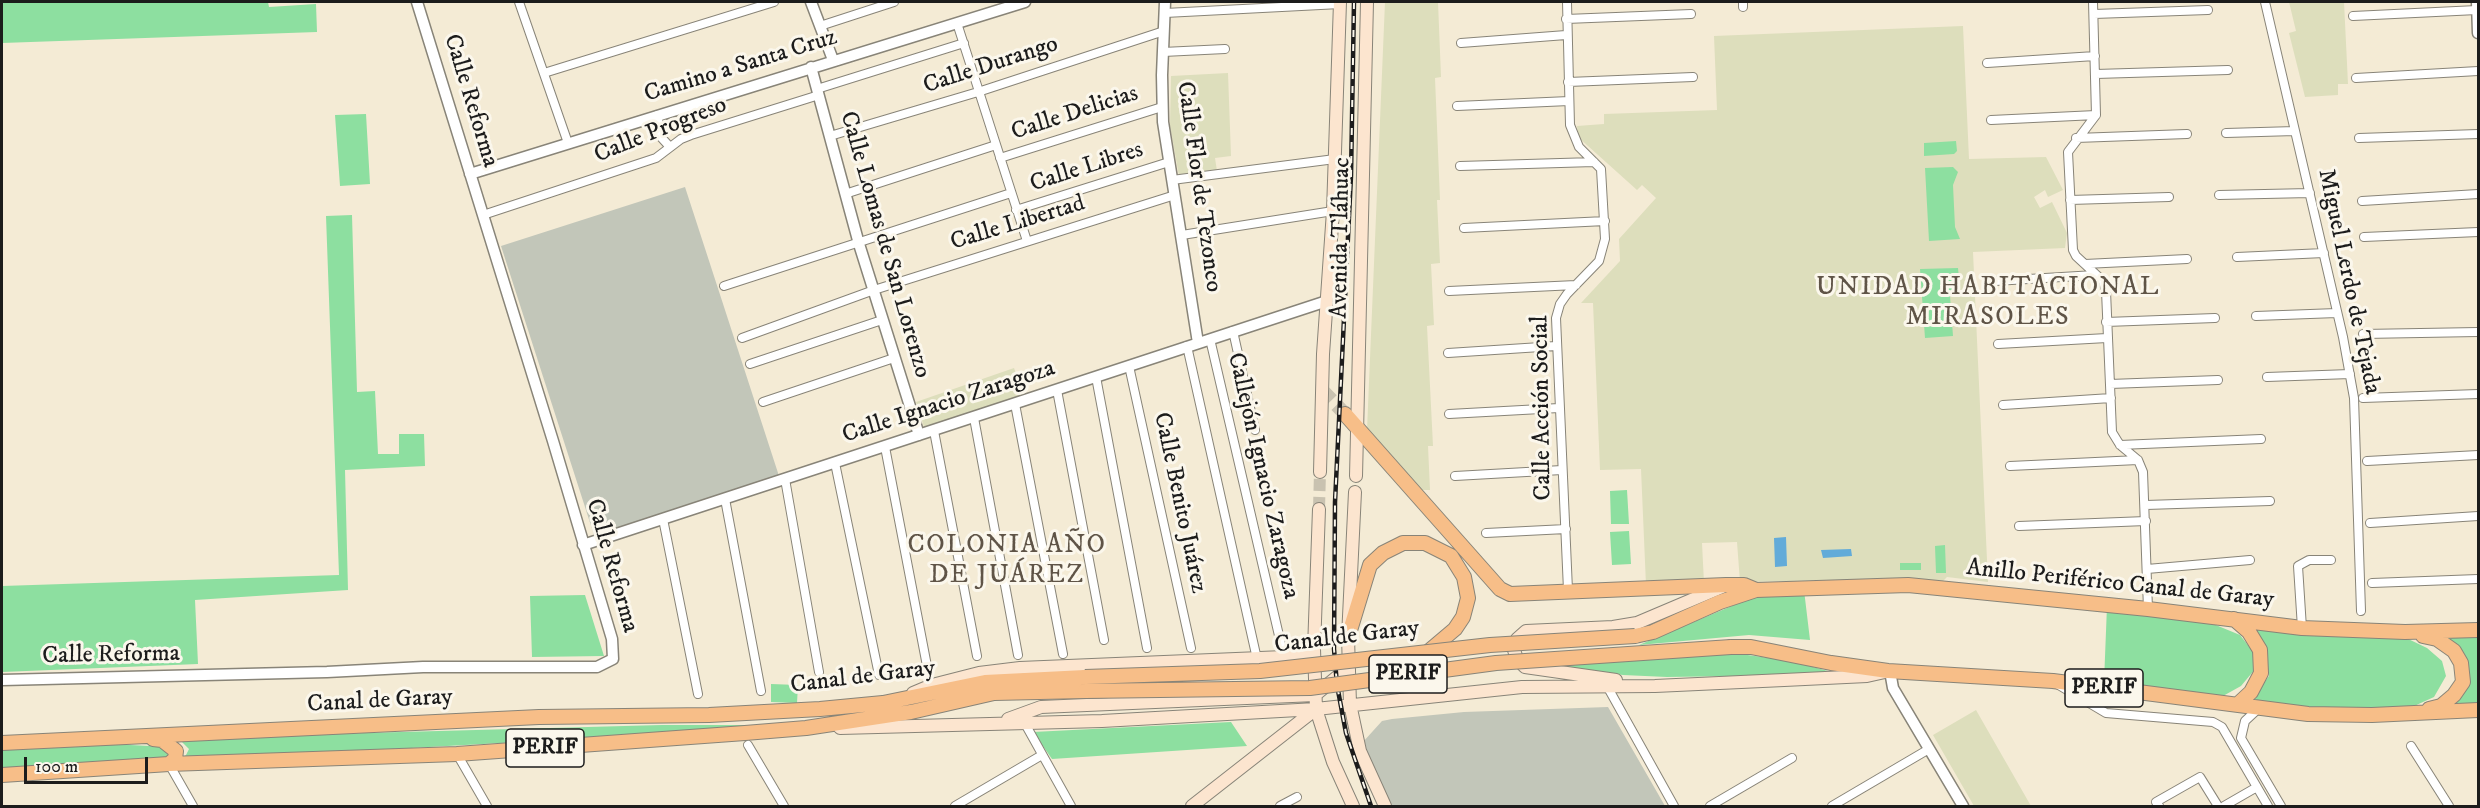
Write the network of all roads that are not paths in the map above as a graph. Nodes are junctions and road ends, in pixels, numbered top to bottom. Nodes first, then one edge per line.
1 (417, 2) edge
2 (522, 2) edge
3 (774, 2) edge
4 (811, 2) edge
5 (894, 2) edge
6 (1025, 2) edge
7 (1367, 2) edge
8 (1566, 2) edge
9 (2093, 2) edge
10 (2265, 2) edge
11 (1340, 3) edge
12 (2477, 6) edge
13 (1165, 7) edge
14 (2208, 10) dead end
15 (1691, 14) dead end
16 (2094, 14) junction
17 (2354, 16) dead end
18 (1566, 19) junction
19 (957, 23) junction
20 (820, 26) junction
21 (1164, 32) junction
22 (2478, 33) edge
23 (1566, 35) junction
24 (964, 43) junction
25 (1461, 43) dead end
26 (1225, 49) dead end
27 (1163, 52) junction
28 (2095, 56) junction
29 (833, 60) junction
30 (1987, 63) dead end
31 (811, 67) junction
32 (2228, 70) dead end
33 (2478, 71) edge
34 (544, 73) junction
35 (2096, 74) junction
36 (1693, 77) dead end
37 (2356, 78) dead end
38 (1568, 82) junction
39 (818, 92) junction
40 (978, 92) junction
41 (1569, 101) junction
42 (1457, 106) dead end
43 (1162, 107) junction
44 (2096, 115) junction
45 (658, 116) junction
46 (1991, 120) dead end
47 (2295, 131) junction
48 (2226, 133) dead end
49 (2478, 134) edge
50 (2187, 135) dead end
51 (830, 136) junction
52 (2076, 138) junction
53 (2359, 138) dead end
54 (568, 143) junction
55 (996, 145) junction
56 (670, 147) junction
57 (1000, 158) junction
58 (1335, 159) junction
59 (1169, 162) junction
60 (1594, 162) junction
61 (1460, 166) dead end
62 (470, 174) junction
63 (1172, 180) junction
64 (1011, 193) junction
65 (2310, 193) junction
66 (845, 194) junction
67 (2478, 194) edge
68 (1175, 195) junction
69 (2219, 195) dead end
70 (2169, 197) dead end
71 (2070, 200) junction
72 (2362, 201) dead end
73 (1016, 210) junction
74 (1332, 212) junction
75 (483, 215) junction
76 (1605, 221) junction
77 (1464, 228) dead end
78 (2478, 232) edge
79 (1182, 235) junction
80 (2364, 237) dead end
81 (1027, 241) junction
82 (859, 244) junction
83 (2324, 253) junction
84 (2237, 257) dead end
85 (2187, 259) dead end
86 (2085, 264) junction
87 (2095, 275) junction
88 (1995, 281) dead end
89 (1576, 285) junction
90 (724, 286) dead end
91 (874, 290) junction
92 (1449, 291) dead end
93 (1327, 301) junction
94 (2337, 312) junction
95 (2256, 316) dead end
96 (2216, 318) dead end
97 (882, 320) junction
98 (2106, 322) junction
99 (1233, 331) junction
100 (2478, 332) edge
101 (2362, 333) dead end
102 (741, 338) dead end
103 (2107, 338) junction
104 (1210, 339) junction
105 (1198, 343) junction
106 (1998, 344) dead end
107 (1187, 346) junction
108 (1556, 346) junction
109 (1448, 353) dead end
110 (894, 358) junction
111 (750, 364) dead end
112 (1129, 366) junction
113 (2350, 374) junction
114 (1096, 377) junction
115 (2267, 378) dead end
116 (2218, 380) dead end
117 (2110, 384) junction
118 (1057, 390) junction
119 (2478, 394) edge
120 (2110, 398) junction
121 (2364, 398) dead end
122 (763, 402) dead end
123 (1015, 404) junction
124 (2003, 405) dead end
125 (1559, 408) junction
126 (1346, 414) tunnel mouth
127 (1449, 414) dead end
128 (974, 418) junction
129 (1359, 428) junction
130 (934, 430) junction
131 (1255, 430) dead end
132 (919, 435) junction
133 (2261, 439) dead end
134 (2120, 446) junction
135 (885, 447) junction
136 (2478, 455) edge
137 (2138, 460) junction
138 (2367, 461) dead end
139 (835, 463) junction
140 (2010, 466) dead end
141 (1562, 470) junction
142 (1320, 472) tunnel mouth
143 (1356, 476) dead end
144 (1455, 476) dead end
145 (785, 479) junction
146 (1356, 492) dead end
147 (725, 499) junction
148 (2270, 501) dead end
149 (2146, 505) junction
150 (1318, 509) tunnel mouth
151 (2478, 516) edge
152 (663, 519) junction
153 (2146, 521) junction
154 (2370, 523) dead end
155 (2019, 526) dead end
156 (1566, 529) junction
157 (1485, 533) dead end
158 (583, 545) junction
159 (2250, 560) dead end
160 (2331, 560) dead end
161 (2147, 569) junction
162 (2478, 579) edge
163 (2372, 583) dead end
164 (1726, 585) junction
165 (1568, 590) junction
166 (1756, 590) junction
167 (2148, 609) junction
168 (2361, 611) dead end
169 (2234, 619) junction
170 (2302, 628) junction
171 (2478, 630) edge
172 (2405, 632) junction
173 (1348, 637) junction
174 (1104, 640) dead end
175 (1147, 648) dead end
176 (1191, 648) dead end
177 (1314, 649) junction
178 (1429, 651) junction
179 (1063, 654) dead end
180 (1018, 655) dead end
181 (977, 656) dead end
182 (1284, 657) junction
183 (1253, 659) junction
184 (927, 666) dead end
185 (1348, 668) junction
186 (1889, 671) junction
187 (819, 672) dead end
188 (879, 675) dead end
189 (2, 680) edge
190 (2053, 681) junction
191 (1085, 684) junction
192 (1607, 686) junction
193 (1654, 686) junction
194 (761, 691) dead end
195 (699, 694) dead end
196 (1315, 695) junction
197 (1247, 698) junction
198 (895, 701) junction
199 (1350, 704) junction
200 (2237, 705) junction
201 (2259, 708) junction
202 (1316, 709) junction
203 (2478, 710) edge
204 (2415, 713) junction
205 (1023, 718) junction
206 (806, 728) junction
207 (131, 737) junction
208 (2, 743) edge
209 (748, 745) dead end
210 (2411, 746) dead end
211 (1929, 749) junction
212 (457, 754) junction
213 (1042, 755) junction
214 (1792, 758) dead end
215 (169, 764) junction
216 (2, 775) edge
217 (2257, 787) junction
218 (1297, 796) dead end
219 (1962, 806) edge
220 (193, 807) edge
221 (487, 807) edge
222 (784, 807) edge
223 (955, 807) edge
224 (1071, 807) edge
225 (1192, 807) edge
226 (1281, 807) edge
227 (1353, 807) edge
228 (1385, 807) edge
229 (1674, 807) edge
230 (1710, 807) edge
231 (1832, 807) edge
232 (2159, 807) edge
233 (2218, 807) edge
234 (2224, 807) edge
235 (2268, 807) edge
236 (2281, 807) edge
237 (2449, 807) edge

1 - 62 street, Calle Reforma
2 - 34 street
3 - 34 street
4 - 20 street
5 - 20 street
6 - 19 street, Camino a Santa Cruz
7 - 129 main road, Avenida Tláhuac
8 - 18 street, Calle Acción Social
9 - 16 street
10 - 47 street, Miguel Lerdo de Tejada
11 - 13 street
11 - 58 main road, Avenida Tláhuac
12 - 17 street
12 - 22 street
13 - 21 street, Calle Flor de Tezonco
14 - 16 street
15 - 18 street
16 - 28 street
18 - 23 street, Calle Acción Social
19 - 24 street
19 - 29 street, Camino a Santa Cruz
20 - 29 street
21 - 27 street, Calle Flor de Tezonco
21 - 40 street, Calle Durango
23 - 25 street
23 - 38 street, Calle Acción Social
24 - 39 street, Calle Progreso
24 - 40 street
26 - 27 street
27 - 43 street, Calle Flor de Tezonco
28 - 30 street
28 - 35 street
29 - 31 street, Camino a Santa Cruz
31 - 39 street, Calle Lomas de San Lorenzo
31 - 45 street, Camino a Santa Cruz
32 - 35 street
33 - 37 street
34 - 54 street
35 - 44 street
36 - 38 street
38 - 41 street, Calle Acción Social
39 - 51 street, Calle Lomas de San Lorenzo
39 - 56 street, Calle Progreso
40 - 51 street, Calle Durango
40 - 55 street
41 - 42 street
41 - 60 street, Calle Acción Social
43 - 57 street, Calle Delicias
43 - 59 street, Calle Flor de Tezonco
44 - 46 street
44 - 52 street
45 - 54 street, Camino a Santa Cruz
45 - 56 street
47 - 48 street
47 - 65 street, Miguel Lerdo de Tejada
49 - 53 street
50 - 52 street
51 - 66 street, Calle Lomas de San Lorenzo
52 - 71 street
54 - 62 street, Camino a Santa Cruz
55 - 57 street
55 - 66 street, Calle Delicias
56 - 75 street, Calle Progreso
57 - 64 street
58 - 63 street, Calle Libres
58 - 74 main road, Avenida Tláhuac
59 - 63 street, Calle Flor de Tezonco
59 - 73 street, Calle Libres
60 - 61 street
60 - 76 street, Calle Acción Social
62 - 75 street, Calle Reforma
63 - 68 street, Calle Flor de Tezonco
64 - 73 street
64 - 82 street, Calle Libres
65 - 69 street
65 - 83 street, Miguel Lerdo de Tejada
66 - 82 street, Calle Lomas de San Lorenzo
67 - 72 street
68 - 79 street, Calle Flor de Tezonco
68 - 81 street, Calle Libertad
70 - 71 street
71 - 86 street
73 - 81 street
74 - 79 street
74 - 93 main road, Avenida Tláhuac
75 - 158 street, Calle Reforma
76 - 77 street
76 - 89 street, Calle Acción Social
78 - 80 street
79 - 105 street, Calle Flor de Tezonco
81 - 91 street, Calle Libertad
82 - 90 street, Calle Libres
82 - 91 street, Calle Lomas de San Lorenzo
83 - 84 street
83 - 94 street, Miguel Lerdo de Tejada
85 - 86 street
86 - 87 street
87 - 88 street
87 - 98 street
89 - 92 street
89 - 108 street, Calle Acción Social
91 - 97 street, Calle Lomas de San Lorenzo
91 - 102 street, Calle Libertad
93 - 99 street, Calle Ignacio Zaragoza
93 - 142 main road, Avenida Tláhuac
94 - 95 street
94 - 113 street, Miguel Lerdo de Tejada
96 - 98 street
97 - 110 street, Calle Lomas de San Lorenzo
97 - 111 street
98 - 103 street
99 - 104 street, Calle Ignacio Zaragoza
99 - 131 street
100 - 101 street
103 - 106 street
103 - 117 street
104 - 105 street, Calle Ignacio Zaragoza
104 - 182 street, Callejón Ignacio Zaragoza
105 - 107 street, Calle Ignacio Zaragoza
107 - 112 street, Calle Ignacio Zaragoza
107 - 183 street
108 - 109 street
108 - 125 street, Calle Acción Social
110 - 122 street
110 - 132 street, Calle Lomas de San Lorenzo
112 - 114 street, Calle Ignacio Zaragoza
112 - 176 street, Calle Benito Juárez
113 - 115 street
113 - 168 street, Miguel Lerdo de Tejada
114 - 118 street, Calle Ignacio Zaragoza
114 - 175 street
116 - 117 street
117 - 120 street
118 - 123 street, Calle Ignacio Zaragoza
118 - 174 street
119 - 121 street
120 - 124 street
120 - 134 street
123 - 128 street, Calle Ignacio Zaragoza
123 - 179 street
125 - 127 street
125 - 141 street, Calle Acción Social
126 - 129 highway
128 - 130 street, Calle Ignacio Zaragoza
128 - 180 street
129 - 143 main road, Avenida Tláhuac
129 - 165 highway
130 - 132 street, Calle Ignacio Zaragoza
130 - 181 street
132 - 135 street, Calle Ignacio Zaragoza
133 - 134 street
134 - 137 street
135 - 139 street, Calle Ignacio Zaragoza
135 - 184 street
136 - 138 street
137 - 140 street
137 - 149 street
139 - 145 street, Calle Ignacio Zaragoza
139 - 188 street
141 - 144 street
141 - 156 street, Calle Acción Social
145 - 147 street, Calle Ignacio Zaragoza
145 - 187 street
146 - 173 main road
147 - 152 street, Calle Ignacio Zaragoza
147 - 194 street
148 - 149 street
149 - 153 street
150 - 177 main road
151 - 154 street
152 - 158 street, Calle Ignacio Zaragoza
152 - 195 street
153 - 155 street
153 - 161 street
156 - 157 street
156 - 165 street, Calle Acción Social
158 - 189 street, Calle Reforma
159 - 161 street
160 - 170 street
161 - 167 street
162 - 163 street
164 - 165 highway
164 - 166 highway
164 - 193 main road
166 - 167 highway, Anillo Periférico Canal de Garay / PERIF
166 - 178 highway, Canal de Garay / PERIF, bridge
167 - 169 highway, Anillo Periférico Canal de Garay / PERIF
169 - 170 highway, Anillo Periférico Canal de Garay / PERIF
169 - 200 highway
170 - 172 highway, Anillo Periférico Canal de Garay / PERIF
171 - 172 highway, Anillo Periférico Canal de Garay / PERIF
172 - 204 highway
173 - 178 highway
173 - 185 main road
177 - 182 main road
177 - 196 main road
178 - 191 highway, Canal de Garay / PERIF, bridge
182 - 183 main road
183 - 197 main road
183 - 198 main road
185 - 196 main road
185 - 199 main road
186 - 190 highway, PERIF
186 - 191 highway, Canal de Garay / PERIF, bridge
186 - 193 main road, Canal de Garay
186 - 211 street
190 - 200 highway, PERIF
190 - 217 street
191 - 198 highway, Canal de Garay / PERIF
191 - 206 highway, Canal de Garay / PERIF
192 - 193 main road, Canal de Garay
192 - 199 main road, Canal de Garay
192 - 229 street
196 - 197 main road
196 - 202 main road
197 - 205 main road
198 - 207 highway, Canal de Garay / PERIF
199 - 202 main road, Canal de Garay
199 - 228 main road
200 - 201 highway, PERIF
201 - 204 highway, PERIF
201 - 236 street
202 - 205 main road, Canal de Garay
202 - 225 main road
202 - 227 main road
203 - 204 highway, PERIF
205 - 206 main road, Canal de Garay
205 - 213 street
206 - 212 highway, Canal de Garay / PERIF
207 - 208 highway, Canal de Garay / PERIF
207 - 215 highway
209 - 222 street
210 - 237 street
211 - 219 street
211 - 231 street
212 - 215 highway, Canal de Garay / PERIF
212 - 221 street
213 - 223 street
213 - 224 street
214 - 230 street
215 - 216 highway, Canal de Garay / PERIF
215 - 220 street
217 - 234 street
217 - 235 street
218 - 226 street
232 - 233 street

